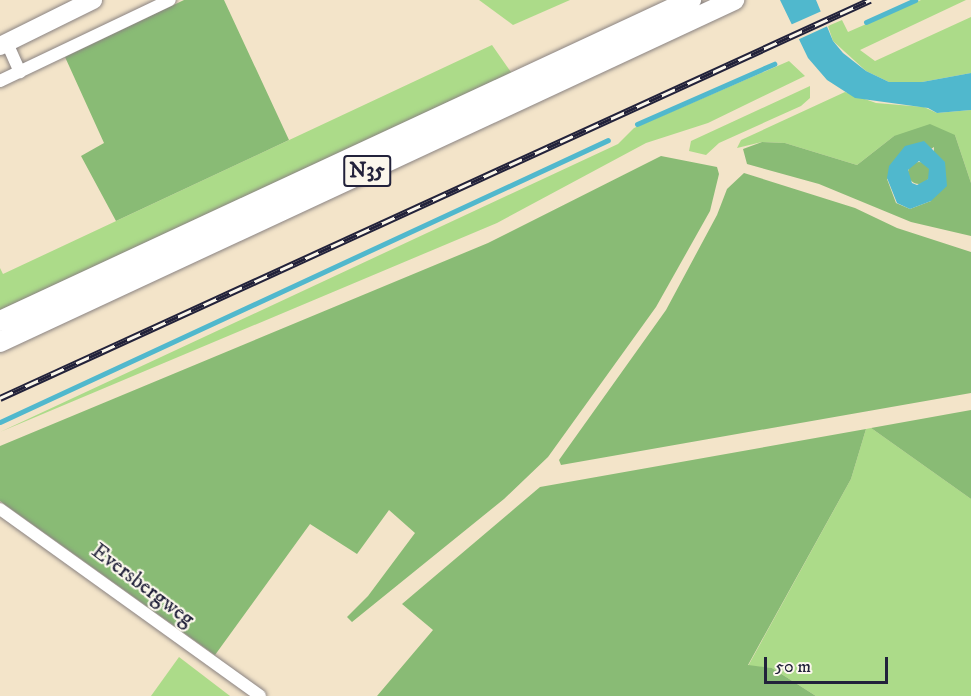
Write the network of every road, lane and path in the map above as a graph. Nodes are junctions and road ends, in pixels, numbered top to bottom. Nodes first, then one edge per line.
1 (93, 0) edge
2 (170, 0) edge
3 (692, 0) edge
4 (734, 0) edge
5 (3, 45) edge
6 (20, 72) junction
7 (0, 81) edge
8 (0, 321) edge
9 (0, 342) edge
10 (0, 509) edge
11 (260, 696) edge

1 - 5 street
2 - 6 street
3 - 8 main road, N35
4 - 9 main road, N35
5 - 6 street
6 - 7 street
10 - 11 street, Eversbergweg

